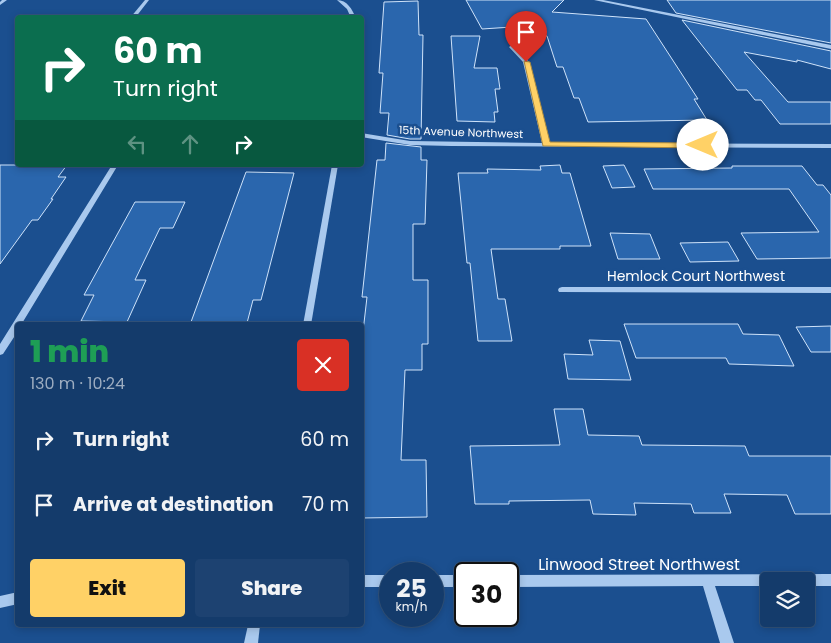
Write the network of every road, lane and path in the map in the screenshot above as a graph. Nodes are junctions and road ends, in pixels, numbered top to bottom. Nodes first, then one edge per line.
1 (5, 0) edge
2 (147, 0) edge
3 (339, 0) edge
4 (596, 0) edge
5 (630, 0) edge
6 (0, 4) edge
7 (625, 6) junction
8 (134, 15) edge
9 (352, 15) edge
10 (512, 47) dead end
11 (831, 47) edge
12 (364, 135) edge
13 (546, 145) junction
14 (831, 146) edge
15 (115, 167) edge
16 (335, 167) edge
17 (562, 290) dead end
18 (831, 290) edge
19 (19, 322) edge
20 (307, 322) edge
21 (15, 328) edge
22 (0, 352) edge
23 (519, 580) edge
24 (708, 580) junction
25 (831, 580) edge
26 (364, 581) edge
27 (379, 581) edge
28 (15, 599) edge
29 (0, 602) edge
30 (254, 627) edge
31 (251, 643) edge
32 (727, 643) edge

1 - 6 street
2 - 8 street
3 - 9 street
4 - 7 street
5 - 7 street
7 - 11 street
10 - 13 street
12 - 13 street, 15th Avenue Northwest
13 - 14 street, 15th Avenue Northwest
15 - 19 street
16 - 20 street
17 - 18 street, Hemlock Court Northwest
21 - 22 street
23 - 24 street, Linwood Street Northwest
24 - 25 street, Linwood Street Northwest
24 - 32 street
26 - 27 street
28 - 29 street
30 - 31 street

